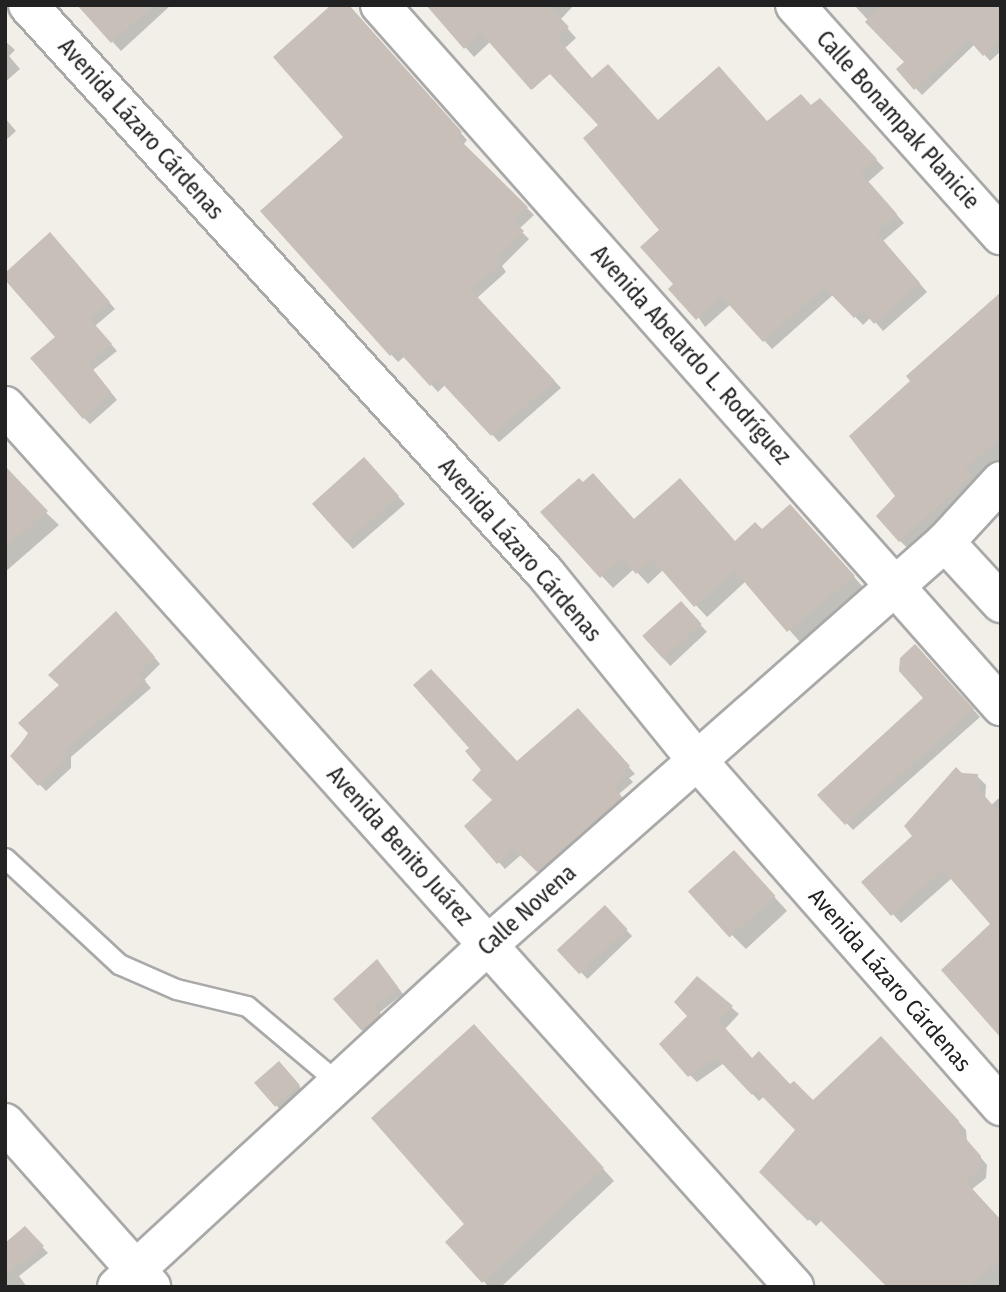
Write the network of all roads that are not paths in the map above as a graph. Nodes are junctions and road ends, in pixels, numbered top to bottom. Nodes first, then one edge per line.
1 (28, 5) edge
2 (380, 5) edge
3 (795, 5) edge
4 (1001, 235) edge
5 (5, 406) edge
6 (1001, 481) edge
7 (945, 542) junction
8 (893, 583) junction
9 (1001, 603) edge
10 (1001, 706) edge
11 (696, 759) junction
12 (5, 858) edge
13 (489, 944) junction
14 (335, 1087) junction
15 (1001, 1106) edge
16 (5, 1123) edge
17 (135, 1281) edge
18 (794, 1287) edge

1 - 11 street, Avenida Lázaro Cárdenas
2 - 8 street, Avenida Abelardo L. Rodríguez
3 - 4 street, Calle Bonampak Planicie
5 - 13 street, Avenida Benito Juárez
6 - 7 street, Calle Novena
7 - 8 street, Calle Novena
7 - 9 street
8 - 10 street, Avenida Abelardo L. Rodríguez
8 - 11 street, Calle Novena
11 - 13 street, Calle Novena
11 - 15 street, Avenida Lázaro Cárdenas
12 - 14 lane
13 - 14 street, Calle Novena
13 - 18 street, Avenida Benito Juárez
14 - 17 street, Calle Novena
16 - 17 street

